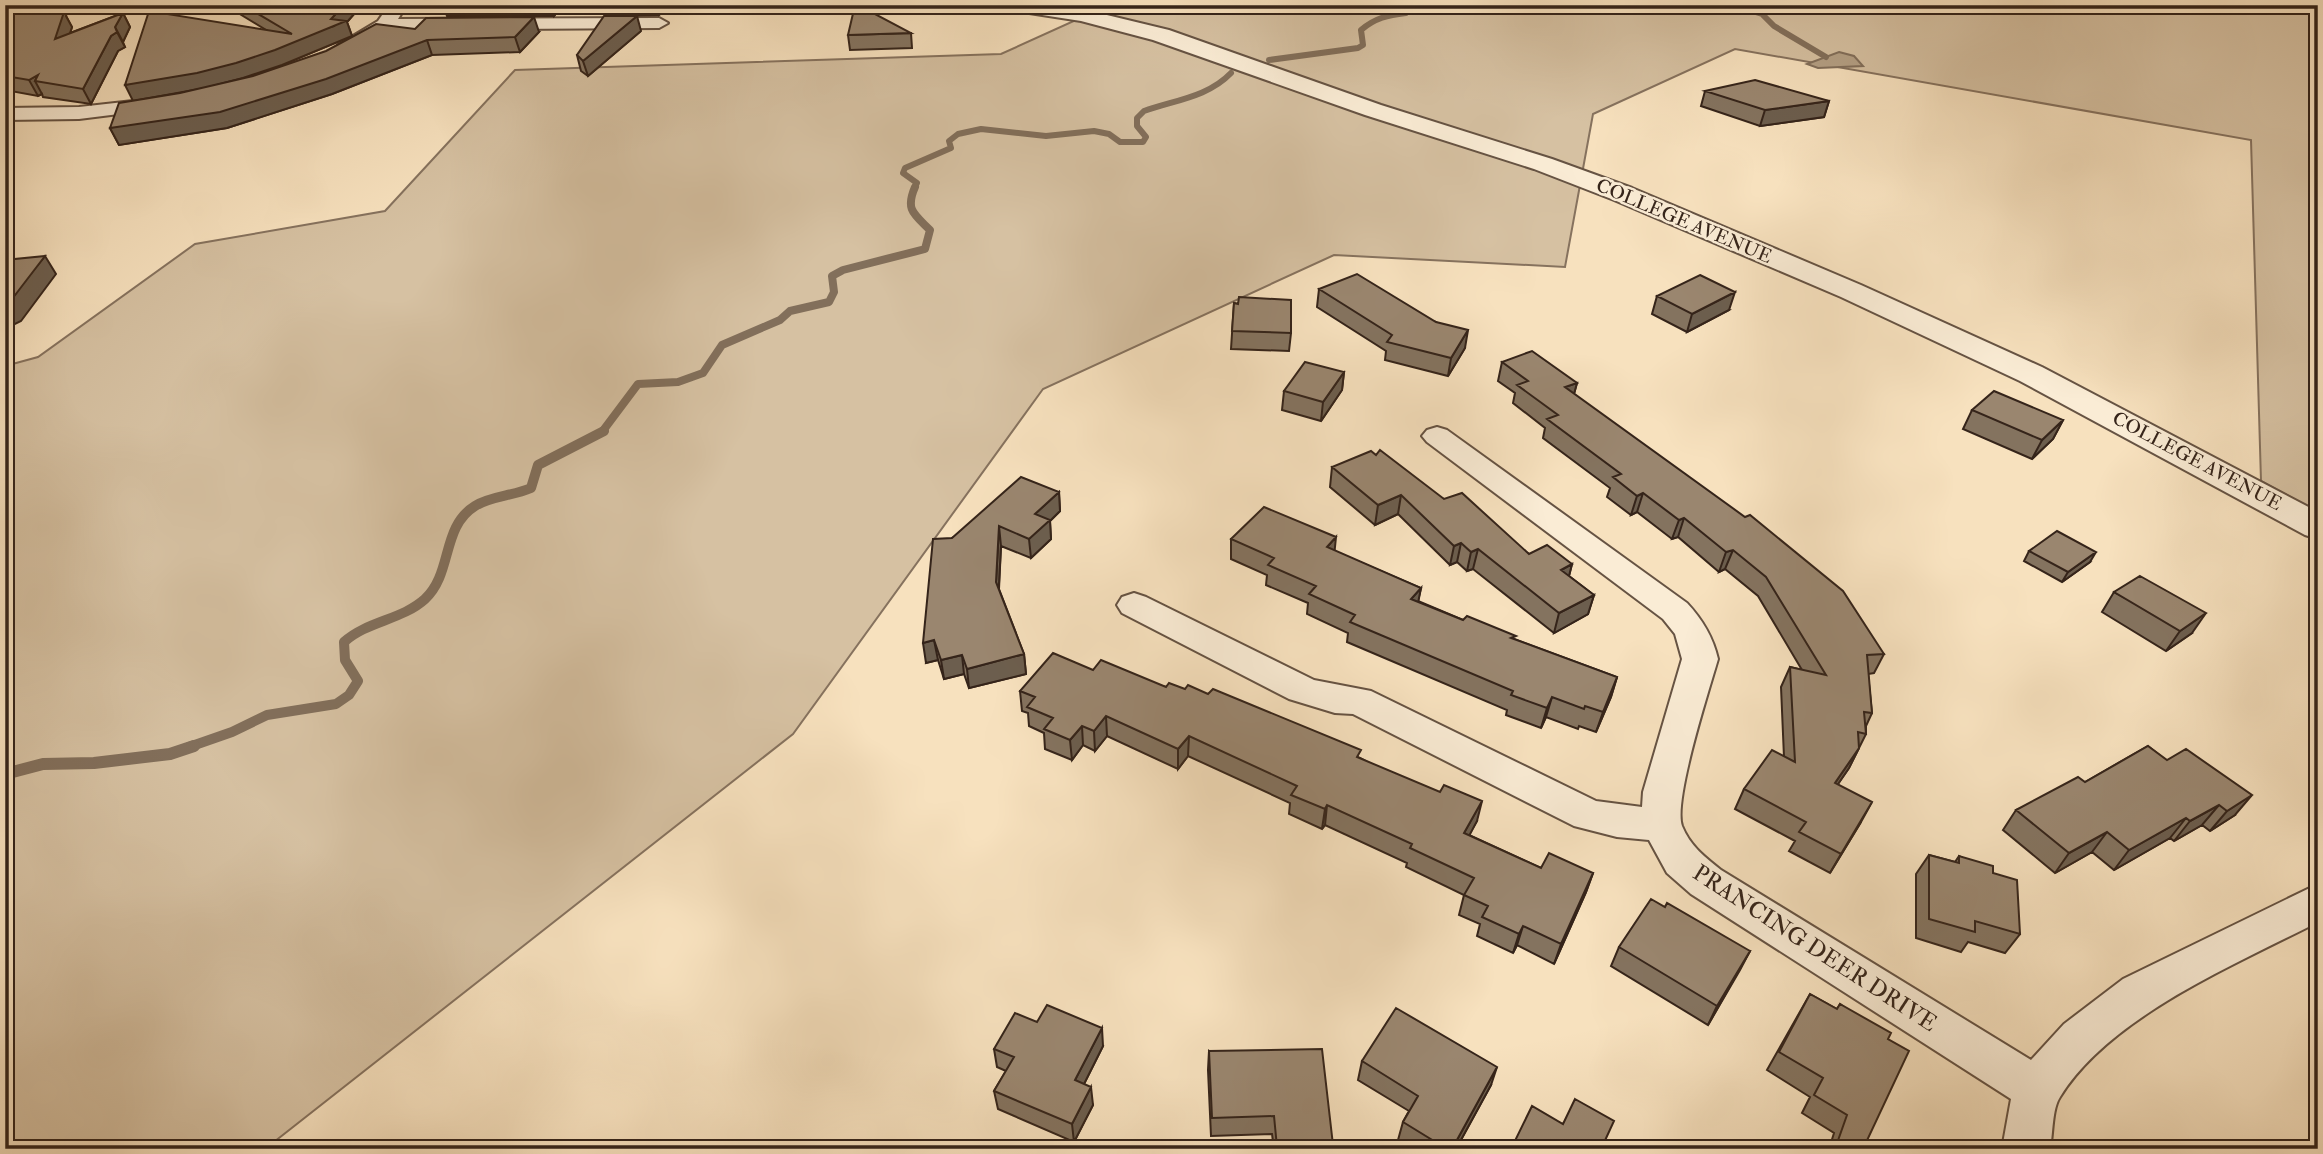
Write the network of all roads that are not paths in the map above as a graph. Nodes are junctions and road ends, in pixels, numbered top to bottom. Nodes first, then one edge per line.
1 (398, 5) edge
2 (1016, 5) edge
3 (659, 23) dead end
4 (385, 26) junction
5 (324, 60) edge
6 (183, 100) edge
7 (5, 114) edge
8 (1437, 436) dead end
9 (2318, 527) edge
10 (1134, 605) dead end
11 (1661, 825) junction
12 (2318, 902) edge
13 (2036, 1089) junction
14 (2026, 1149) edge

1 - 4 street
2 - 9 street, COLLEGE AVENUE
3 - 4 street
4 - 5 street
6 - 7 street
8 - 11 street
10 - 11 street
11 - 13 street, PRANCING DEER DRIVE
12 - 13 street
13 - 14 street

